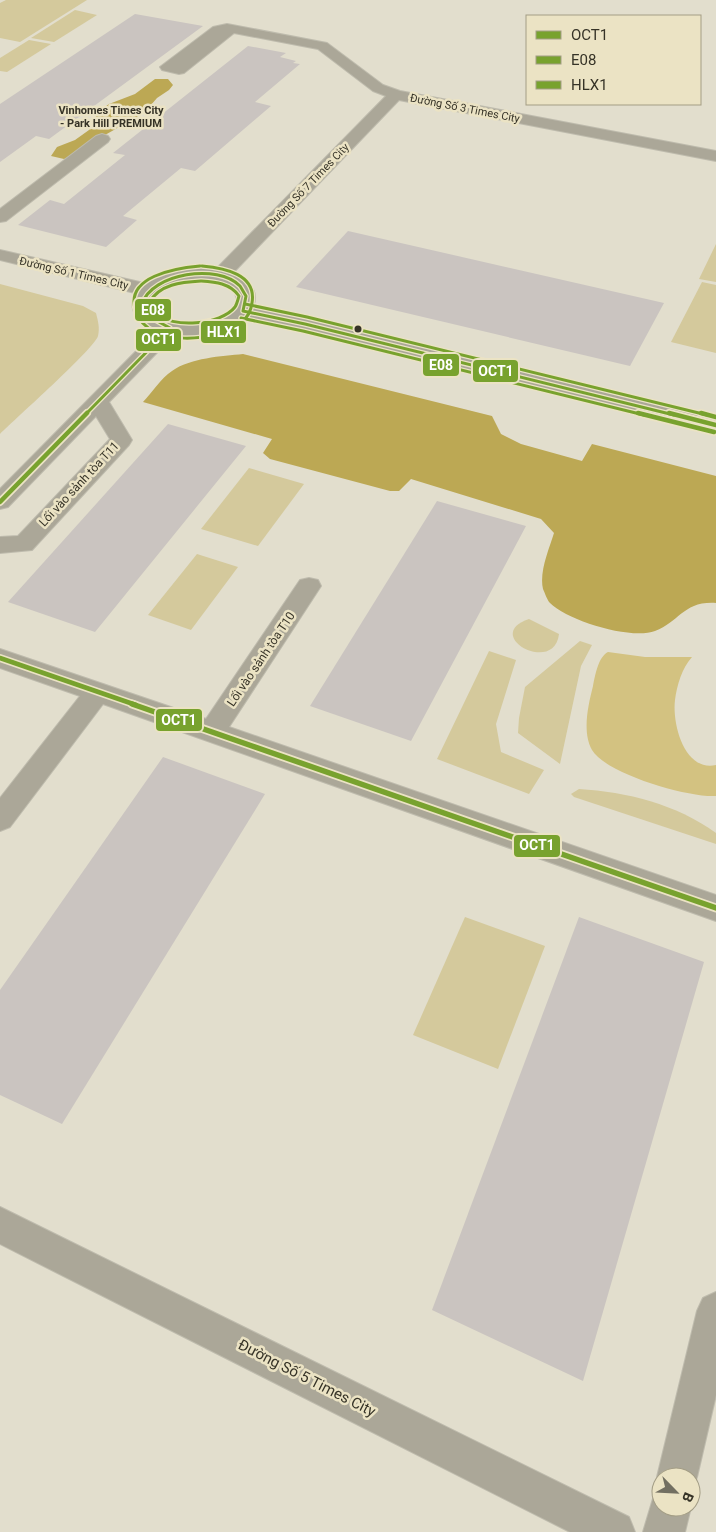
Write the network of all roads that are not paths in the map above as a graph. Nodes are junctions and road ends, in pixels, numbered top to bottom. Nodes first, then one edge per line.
1 (227, 28) dead end
2 (396, 95) junction
3 (102, 139) dead end
4 (716, 156) edge
5 (0, 217) edge
6 (0, 255) edge
7 (221, 275) junction
8 (148, 290) junction
9 (243, 311) junction
10 (170, 328) junction
11 (98, 401) junction
12 (716, 425) edge
13 (0, 502) edge
14 (0, 545) edge
15 (309, 586) dead end
16 (0, 658) edge
17 (98, 692) junction
18 (212, 732) junction
19 (0, 819) edge
20 (716, 908) edge
21 (0, 1225) edge
22 (716, 1311) edge
23 (679, 1467) edge
24 (668, 1517) edge
25 (614, 1532) edge
26 (664, 1532) edge

1 - 2 street, Đường Số 3 Times City
2 - 4 street, Đường Số 3 Times City
2 - 7 street, Đường Số 7 Times City
3 - 5 street
6 - 8 street, Đường Số 1 Times City
7 - 8 street
7 - 9 street
8 - 10 street
9 - 10 street
9 - 12 street
10 - 11 street
11 - 13 street
11 - 14 street, Lối vào sảnh tòa T11
15 - 18 street, Lối vào sảnh tòa T10
16 - 17 street
17 - 18 street
17 - 19 street
18 - 20 street
21 - 25 street, Đường Số 5 Times City
22 - 23 street
24 - 26 street

